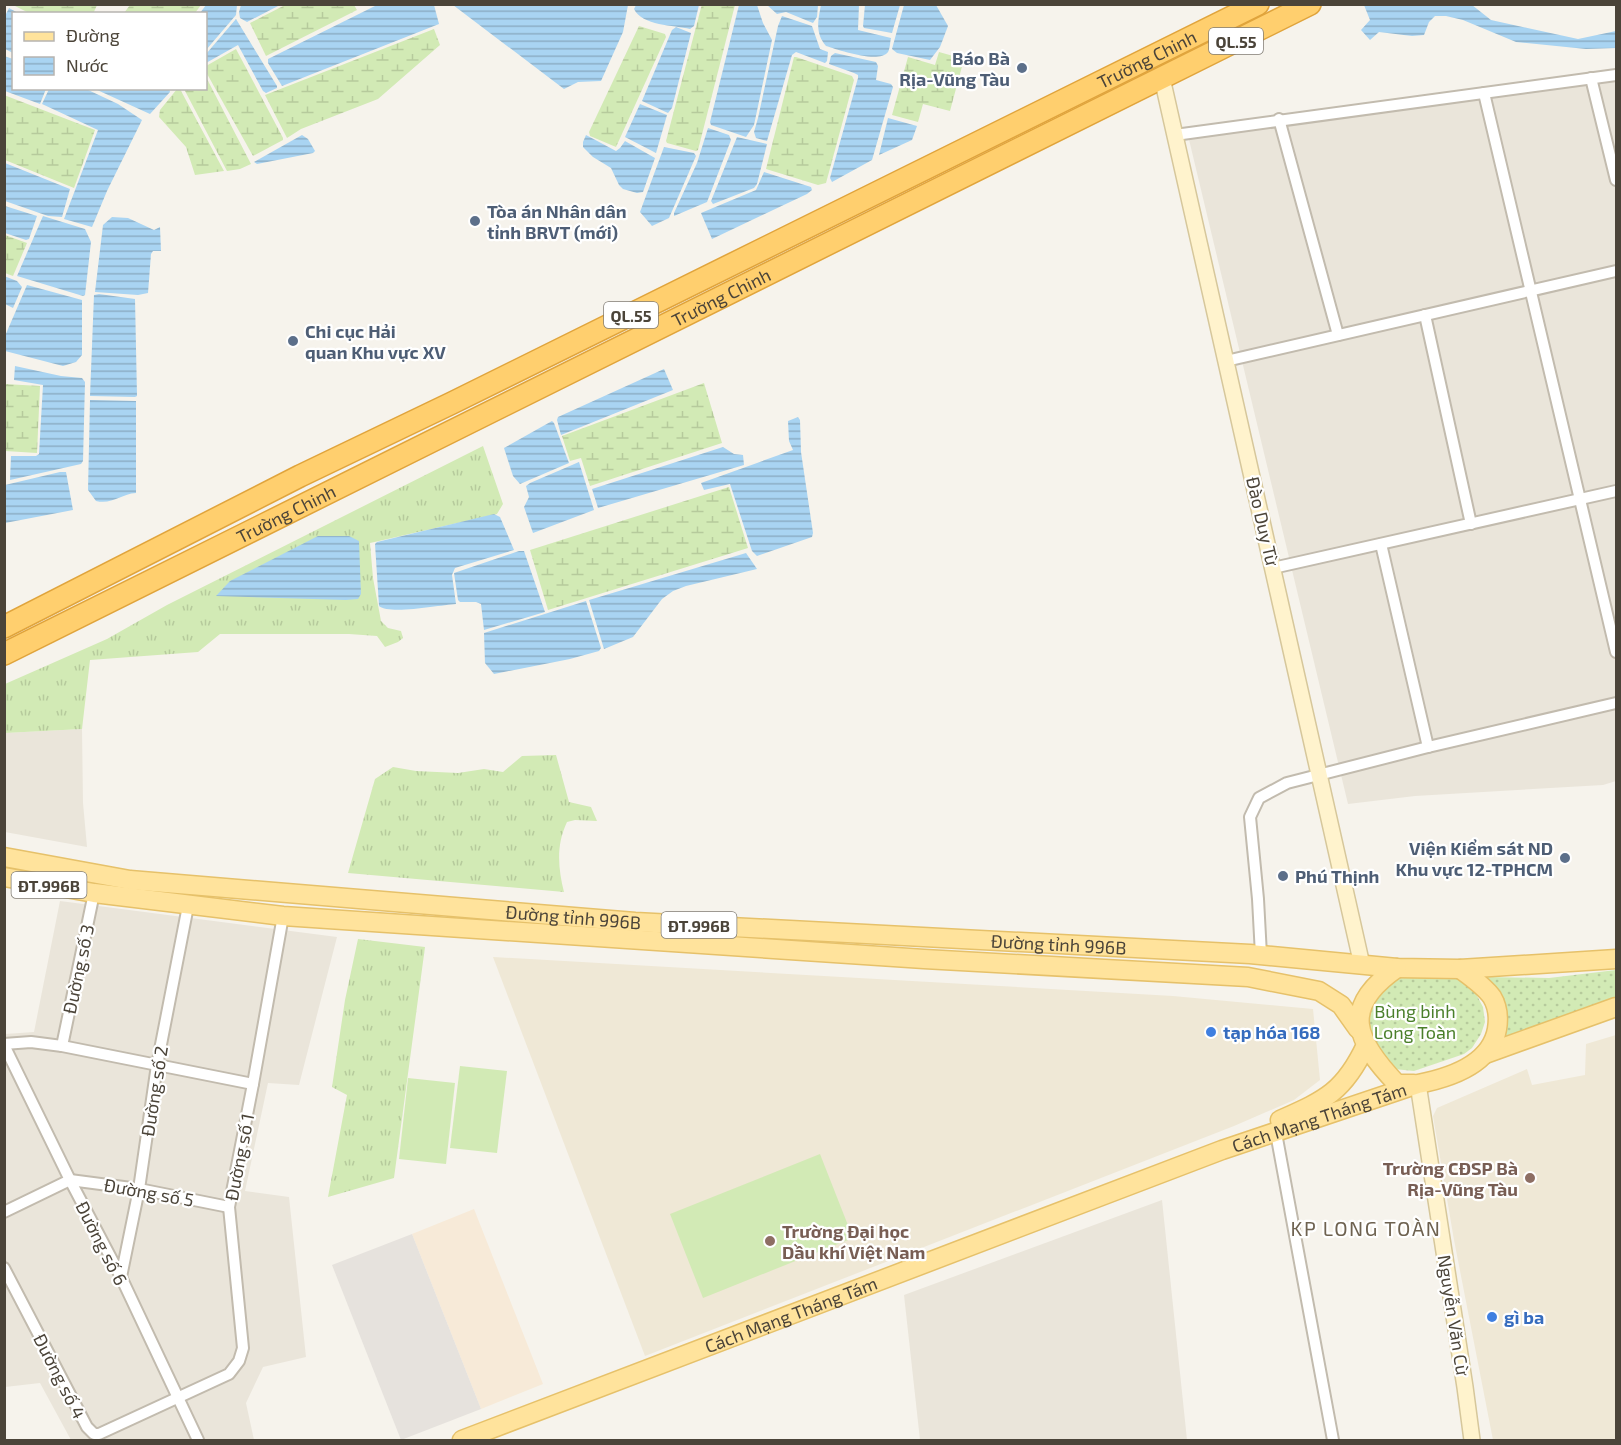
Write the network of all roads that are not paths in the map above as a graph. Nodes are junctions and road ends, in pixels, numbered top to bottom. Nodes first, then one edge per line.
1 (1258, 4) edge
2 (1310, 4) edge
3 (1155, 56) junction
4 (1617, 75) edge
5 (1162, 78) junction
6 (1591, 78) junction
7 (1484, 93) junction
8 (1279, 119) junction
9 (1175, 135) junction
10 (1617, 180) edge
11 (1617, 271) edge
12 (1531, 291) junction
13 (1425, 315) junction
14 (1338, 335) junction
15 (1226, 361) junction
16 (1617, 491) edge
17 (1579, 499) junction
18 (1471, 524) junction
19 (1381, 544) junction
20 (1273, 568) junction
21 (4, 627) edge
22 (1617, 652) edge
23 (4, 654) edge
24 (1617, 703) edge
25 (1428, 747) junction
26 (1321, 776) junction
27 (4, 857) edge
28 (4, 878) edge
29 (94, 893) junction
30 (188, 906) junction
31 (283, 916) junction
32 (635, 922) junction
33 (631, 941) junction
34 (1256, 954) junction
35 (1617, 959) edge
36 (1362, 965) junction
37 (1396, 968) junction
38 (1460, 969) junction
39 (1248, 977) junction
40 (1617, 1007) edge
41 (1358, 1029) junction
42 (4, 1045) edge
43 (1366, 1045) junction
44 (62, 1046) junction
45 (1485, 1054) junction
46 (157, 1065) junction
47 (253, 1084) junction
48 (1418, 1084) junction
49 (1276, 1132) junction
50 (1222, 1150) junction
51 (69, 1180) junction
52 (139, 1189) junction
53 (229, 1207) junction
54 (4, 1212) edge
55 (4, 1268) edge
56 (121, 1277) junction
57 (177, 1398) junction
58 (198, 1440) edge
59 (462, 1440) edge
60 (1333, 1440) edge
61 (1472, 1440) edge

1 - 3 highway, Trường Chinh / QL.55
2 - 5 highway, Trường Chinh / QL.55
3 - 5 highway
3 - 21 highway, Trường Chinh / QL.55
4 - 6 street
5 - 9 street, Đào Duy Từ
5 - 23 highway, Trường Chinh / QL.55
6 - 7 street
6 - 10 street
7 - 8 street
7 - 12 street
8 - 9 street
8 - 14 street
9 - 15 street, Đào Duy Từ
11 - 12 street
12 - 13 street
12 - 17 street
13 - 14 street
13 - 18 street
14 - 15 street
15 - 20 street, Đào Duy Từ
16 - 17 street
17 - 18 street
17 - 22 street
18 - 19 street
19 - 20 street
19 - 25 street
20 - 26 street, Đào Duy Từ
24 - 25 street
25 - 26 street
26 - 34 street
26 - 36 street, Đào Duy Từ
27 - 32 main road, Đường tỉnh 996B / ĐT.996B
28 - 29 main road, Đường tỉnh 996B / ĐT.996B
29 - 30 main road, Đường tỉnh 996B / ĐT.996B
29 - 44 street, Đường số 3
30 - 31 main road, Đường tỉnh 996B / ĐT.996B
30 - 46 street, Đường số 2
31 - 33 main road, Đường tỉnh 996B / ĐT.996B
31 - 47 street, Đường số 1
32 - 33 main road
32 - 34 main road, Đường tỉnh 996B / ĐT.996B
33 - 39 main road, Đường tỉnh 996B / ĐT.996B
34 - 36 main road, Đường tỉnh 996B / ĐT.996B
34 - 39 main road
35 - 38 main road
36 - 37 main road, Đường tỉnh 996B / ĐT.996B
37 - 38 main road
37 - 41 main road
38 - 45 main road
39 - 41 main road, Đường tỉnh 996B / ĐT.996B
40 - 45 main road
41 - 43 main road
42 - 44 street
42 - 51 street, Đường số 6
43 - 48 main road
43 - 50 main road, Cách Mạng Tháng Tám
44 - 46 street
45 - 48 main road
46 - 47 street
46 - 52 street, Đường số 2
47 - 53 street, Đường số 1
48 - 49 main road, Cách Mạng Tháng Tám
48 - 61 street, Nguyễn Văn Cừ
49 - 50 main road, Cách Mạng Tháng Tám
49 - 60 street
50 - 59 main road, Cách Mạng Tháng Tám
51 - 52 street, Đường số 5
51 - 54 street
51 - 56 street, Đường số 6
52 - 53 street, Đường số 5
52 - 56 street, Đường số 2
53 - 57 street, Đường số 1
55 - 57 street, Đường số 4
56 - 57 street, Đường số 6
57 - 58 street, Đường số 6

